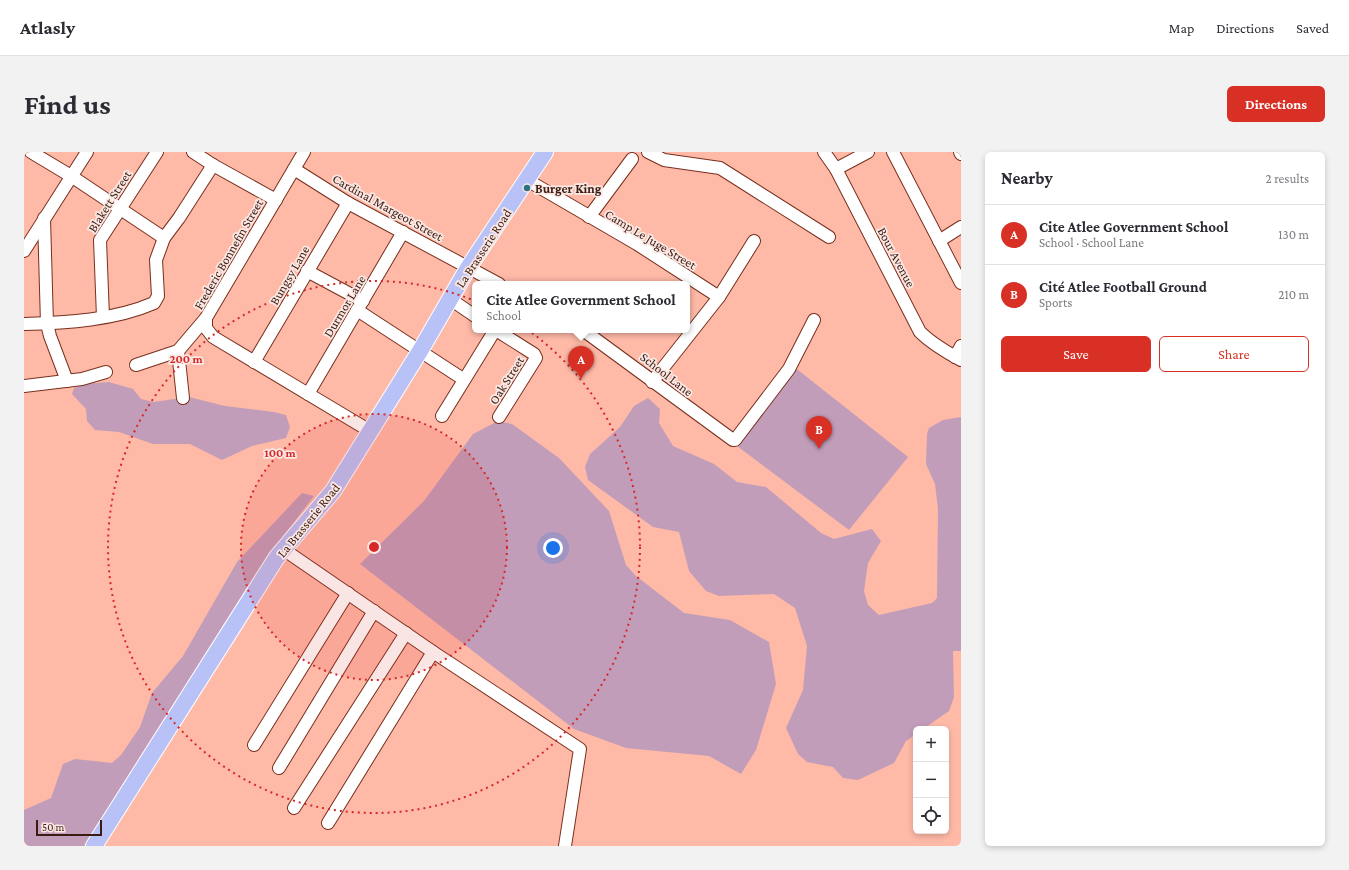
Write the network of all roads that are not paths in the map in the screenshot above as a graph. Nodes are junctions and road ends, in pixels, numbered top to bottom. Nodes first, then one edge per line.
1 (31, 152) edge
2 (87, 152) edge
3 (157, 152) edge
4 (193, 152) edge
5 (304, 152) edge
6 (545, 152) edge
7 (648, 152) edge
8 (824, 152) edge
9 (868, 152) edge
10 (893, 152) edge
11 (632, 158) dead end
12 (213, 165) junction
13 (294, 169) junction
14 (836, 170) junction
15 (71, 176) junction
16 (527, 180) junction
17 (276, 200) junction
18 (348, 203) junction
19 (119, 208) junction
20 (589, 217) junction
21 (44, 218) junction
22 (961, 227) edge
23 (404, 232) junction
24 (829, 237) dead end
25 (164, 238) junction
26 (939, 240) junction
27 (754, 241) dead end
28 (24, 251) edge
29 (468, 268) junction
30 (307, 271) junction
31 (493, 281) edge
32 (961, 283) edge
33 (719, 297) junction
34 (450, 299) junction
35 (360, 306) junction
36 (472, 314) edge
37 (103, 317) junction
38 (206, 318) junction
39 (814, 320) dead end
40 (24, 324) edge
41 (47, 324) junction
42 (493, 333) edge
43 (500, 333) edge
44 (587, 333) edge
45 (961, 346) edge
46 (178, 351) junction
47 (420, 351) junction
48 (958, 358) edge
49 (254, 362) junction
50 (136, 364) dead end
51 (106, 372) dead end
52 (463, 379) junction
53 (67, 381) junction
54 (652, 382) junction
55 (24, 386) edge
56 (308, 394) junction
57 (184, 398) dead end
58 (442, 416) dead end
59 (499, 418) dead end
60 (370, 430) junction
61 (283, 549) junction
62 (348, 593) junction
63 (374, 611) junction
64 (406, 633) junction
65 (433, 652) junction
66 (254, 745) dead end
67 (279, 768) dead end
68 (294, 808) dead end
69 (328, 823) dead end
70 (94, 846) edge
71 (565, 846) edge

1 - 15 street
2 - 15 street
3 - 19 street, Blakett Street
4 - 12 street
5 - 13 street, Frederic Bonnefin Street
6 - 16 main road, La Brasserie Road
7 - 24 street
8 - 14 street, Bour Avenue
9 - 14 street
10 - 26 street
11 - 20 street
12 - 17 street
12 - 25 street
13 - 17 street, Frederic Bonnefin Street
13 - 18 street, Cardinal Margeot Street
14 - 48 street, Bour Avenue
15 - 19 street
15 - 21 street
16 - 20 street, Camp Le Juge Street
16 - 29 main road, La Brasserie Road
17 - 38 street, Frederic Bonnefin Street
18 - 23 street, Cardinal Margeot Street
18 - 30 street, Bungsy Lane
19 - 25 street
19 - 37 street, Blakett Street
20 - 33 street, Camp Le Juge Street
21 - 28 street
21 - 41 street
22 - 26 street
23 - 29 street, Cardinal Margeot Street
23 - 35 street, Durmor Lane
25 - 37 street
26 - 32 street
27 - 33 street
29 - 31 street
29 - 34 main road, La Brasserie Road
30 - 35 street
30 - 49 street, Bungsy Lane
33 - 54 street
34 - 36 street
34 - 47 main road, La Brasserie Road
35 - 47 street
35 - 56 street, Durmor Lane
37 - 41 street
38 - 46 street
38 - 49 street, Frederic Bonnefin Street
39 - 54 street, School Lane
40 - 41 street
41 - 53 street
42 - 52 street
43 - 59 street, Oak Street
44 - 54 street, School Lane
45 - 48 street
46 - 50 street
46 - 57 street
47 - 52 street
47 - 60 main road, La Brasserie Road
49 - 56 street, Frederic Bonnefin Street
51 - 53 street
52 - 58 street
53 - 55 street
56 - 60 street, Frederic Bonnefin Street
60 - 61 main road, La Brasserie Road
61 - 62 street
61 - 70 main road, La Brasserie Road
62 - 63 street
62 - 66 street
63 - 64 street
63 - 67 street
64 - 65 street
64 - 68 street
65 - 69 street
65 - 71 street

